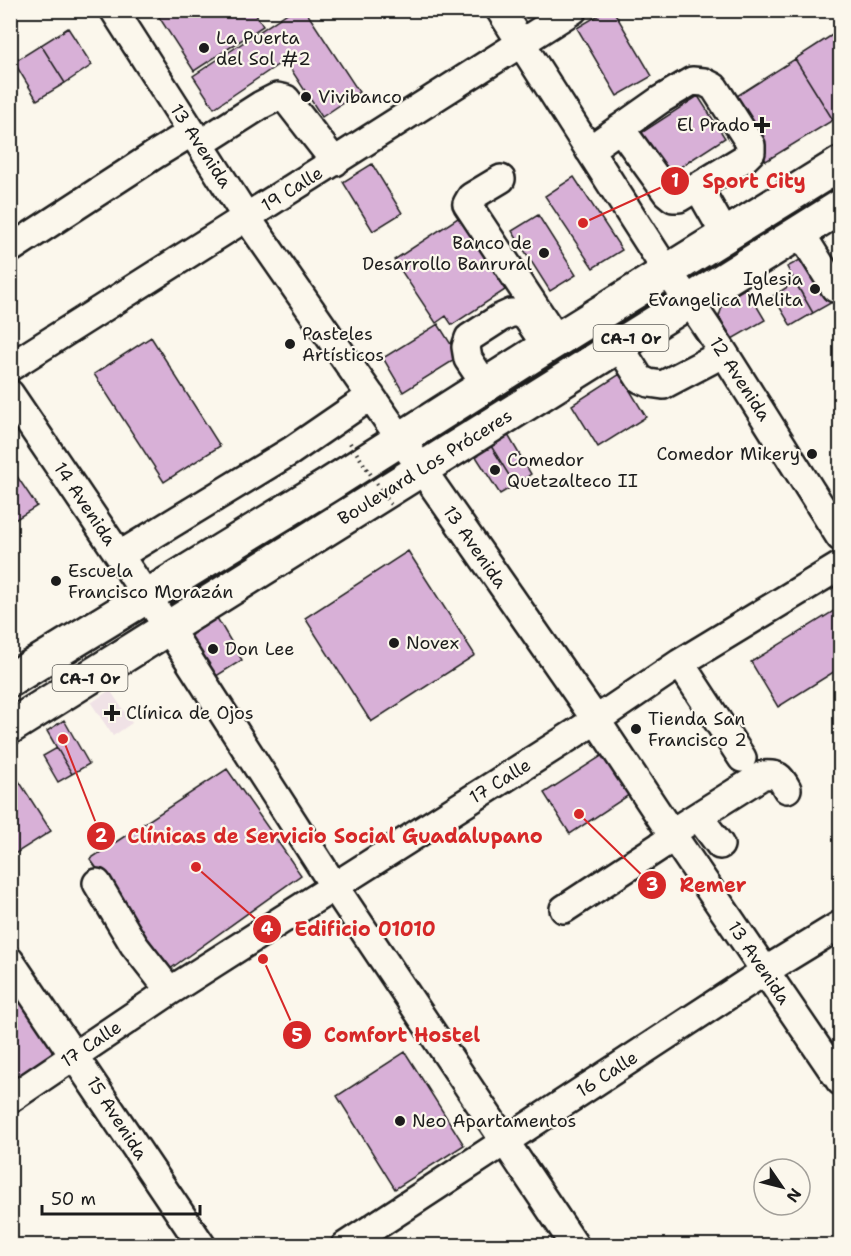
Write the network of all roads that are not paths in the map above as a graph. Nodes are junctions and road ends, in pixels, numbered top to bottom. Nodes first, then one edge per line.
1 (114, 10) edge
2 (500, 10) edge
3 (573, 10) edge
4 (521, 43) junction
5 (620, 128) junction
6 (196, 138) junction
7 (589, 150) junction
8 (335, 162) junction
9 (840, 165) edge
10 (501, 180) dead end
11 (698, 188) junction
12 (840, 207) edge
13 (247, 218) junction
14 (800, 232) junction
15 (726, 236) junction
16 (10, 249) edge
17 (668, 273) junction
18 (835, 288) dead end
19 (690, 302) junction
20 (552, 344) junction
21 (619, 346) junction
22 (724, 353) junction
23 (10, 367) edge
24 (486, 386) junction
25 (10, 394) edge
26 (372, 396) junction
27 (402, 439) junction
28 (422, 469) junction
29 (840, 537) edge
30 (120, 555) junction
31 (840, 566) edge
32 (148, 597) junction
33 (169, 628) junction
34 (680, 663) junction
35 (10, 680) edge
36 (596, 720) junction
37 (10, 727) edge
38 (742, 758) dead end
39 (788, 789) dead end
40 (698, 816) junction
41 (672, 835) junction
42 (720, 845) dead end
43 (97, 884) dead end
44 (334, 886) junction
45 (564, 909) dead end
46 (840, 925) edge
47 (10, 961) edge
48 (765, 971) junction
49 (170, 991) junction
50 (75, 1055) junction
51 (840, 1081) edge
52 (13, 1108) edge
53 (505, 1140) junction
54 (202, 1245) edge
55 (345, 1245) edge
56 (575, 1245) edge

1 - 6 street, 13 Avenida
2 - 4 street, 12 Avenida
3 - 4 street, 19 Calle
4 - 7 street, 12 Avenida
4 - 8 street, 19 Calle
5 - 7 street
5 - 11 street
5 - 11 street
6 - 8 street
6 - 13 street, 13 Avenida
6 - 16 street
7 - 17 street, 12 Avenida
8 - 13 street, 19 Calle
9 - 15 highway, Boulevard Los Próceres / CA-1 Or
10 - 20 street
11 - 15 street
12 - 14 highway, Boulevard Los Próceres / CA-1 Or
13 - 23 street, 19 Calle
13 - 26 street, 13 Avenida
14 - 18 street
14 - 19 highway, Boulevard Los Próceres / CA-1 Or
15 - 17 highway, Boulevard Los Próceres / CA-1 Or
17 - 19 street, 12 Avenida
17 - 20 highway, Boulevard Los Próceres / CA-1 Or
19 - 21 highway, Boulevard Los Próceres / CA-1 Or
19 - 22 street, 12 Avenida
20 - 24 highway, Boulevard Los Próceres / CA-1 Or
20 - 24 street
21 - 22 street
21 - 28 highway, Boulevard Los Próceres / CA-1 Or
22 - 29 street, 12 Avenida
24 - 27 highway, Boulevard Los Próceres / CA-1 Or
25 - 30 street, 14 Avenida
26 - 27 street, 13 Avenida
26 - 30 street
27 - 28 street, 13 Avenida
27 - 32 highway, Boulevard Los Próceres / CA-1 Or
28 - 33 highway, Boulevard Los Próceres / CA-1 Or
28 - 36 street, 13 Avenida
30 - 32 street, 14 Avenida
31 - 34 street, 17 Calle
32 - 33 street, 14 Avenida
32 - 35 highway, Boulevard Los Próceres / CA-1 Or
33 - 37 highway, Boulevard Los Próceres / CA-1 Or
33 - 44 street, 14 Avenida
34 - 36 street, 17 Calle
34 - 38 street
36 - 41 street, 13 Avenida
36 - 44 street, 17 Calle
39 - 40 street
40 - 41 street
40 - 42 street
41 - 45 street
41 - 48 street, 13 Avenida
43 - 49 street
44 - 49 street, 17 Calle
44 - 53 street, 14 Avenida
46 - 48 street, 16 Calle
47 - 50 street, 15 Avenida
48 - 51 street, 13 Avenida
48 - 53 street, 16 Calle
49 - 50 street, 17 Calle
50 - 52 street, 17 Calle
50 - 54 street, 15 Avenida
53 - 55 street, 16 Calle
53 - 56 street, 14 Avenida

